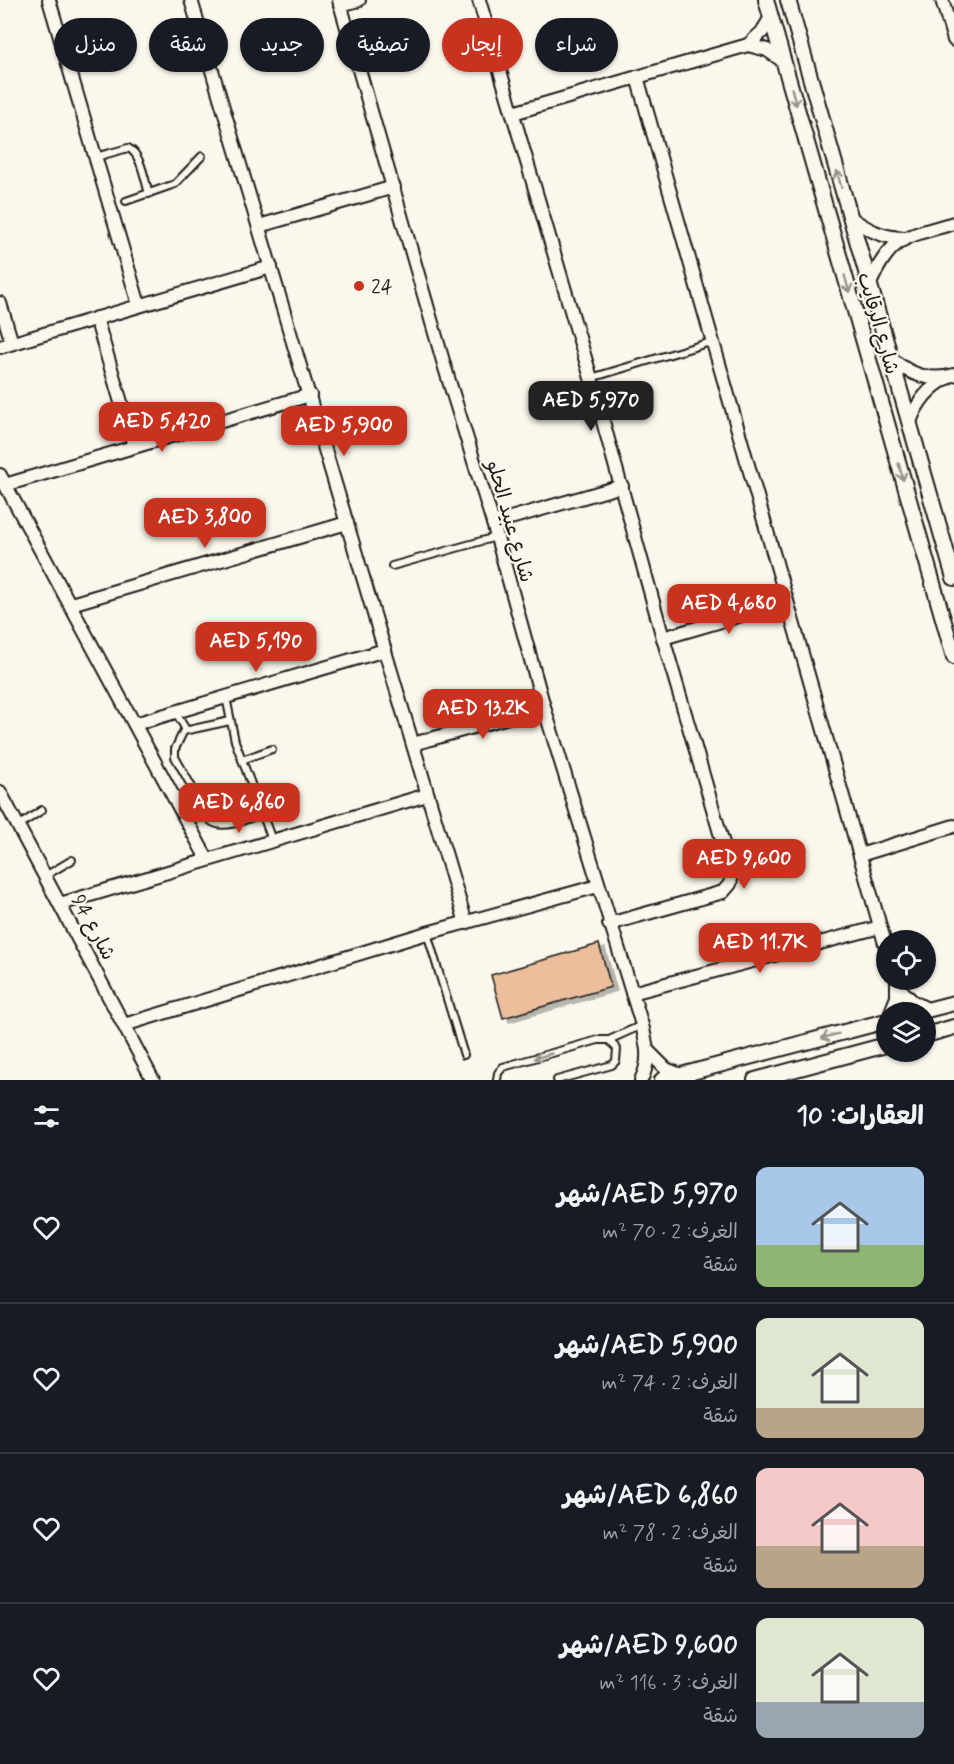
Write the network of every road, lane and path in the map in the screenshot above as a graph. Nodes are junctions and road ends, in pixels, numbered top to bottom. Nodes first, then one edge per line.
1 (49, 0) edge
2 (192, 0) edge
3 (359, 0) edge
4 (479, 0) edge
5 (766, 0) edge
6 (788, 0) edge
7 (942, 0) edge
8 (339, 3) edge
9 (771, 17) junction
10 (954, 40) edge
11 (748, 45) junction
12 (783, 61) junction
13 (637, 77) junction
14 (513, 113) junction
15 (202, 156) dead end
16 (96, 157) junction
17 (394, 187) junction
18 (149, 194) junction
19 (126, 201) dead end
20 (850, 218) junction
21 (954, 223) edge
22 (259, 226) junction
23 (906, 238) junction
24 (271, 267) junction
25 (870, 284) junction
26 (0, 303) edge
27 (140, 305) junction
28 (96, 318) junction
29 (715, 341) junction
30 (6, 345) edge
31 (892, 359) junction
32 (951, 376) edge
33 (591, 378) junction
34 (310, 395) junction
35 (910, 423) junction
36 (134, 446) junction
37 (3, 480) edge
38 (622, 486) junction
39 (347, 523) junction
40 (492, 523) junction
41 (496, 537) junction
42 (392, 566) dead end
43 (954, 578) edge
44 (786, 602) junction
45 (71, 604) junction
46 (663, 638) junction
47 (385, 650) junction
48 (954, 657) edge
49 (226, 697) junction
50 (544, 706) junction
51 (176, 712) junction
52 (230, 721) junction
53 (135, 724) junction
54 (184, 731) junction
55 (413, 744) junction
56 (272, 748) dead end
57 (242, 760) junction
58 (0, 792) edge
59 (427, 795) junction
60 (42, 810) dead end
61 (263, 813) junction
62 (18, 825) junction
63 (954, 826) edge
64 (273, 840) junction
65 (860, 855) junction
66 (207, 859) junction
67 (72, 860) dead end
68 (45, 876) junction
69 (598, 886) junction
70 (60, 904) junction
71 (466, 923) junction
72 (609, 924) junction
73 (880, 927) junction
74 (881, 930) edge
75 (428, 933) junction
76 (903, 990) edge
77 (632, 993) junction
78 (913, 1002) edge
79 (954, 1004) edge
80 (936, 1008) edge
81 (876, 1021) edge
82 (124, 1025) junction
83 (642, 1025) junction
84 (954, 1028) edge
85 (936, 1032) edge
86 (609, 1040) junction
87 (876, 1048) edge
88 (649, 1052) junction
89 (464, 1055) dead end
90 (681, 1075) junction
91 (153, 1080) edge
92 (497, 1080) edge
93 (559, 1080) edge
94 (641, 1080) edge
95 (662, 1080) edge
96 (757, 1080) edge

1 - 16 street
2 - 22 street
3 - 8 street
4 - 14 street
5 - 9 street, شارع الرقايب
20 -> 6 street, شارع الرقايب
7 - 10 street
8 - 17 street, شارع عبيد الحلو
9 - 11 street
9 - 12 street, شارع الرقايب
11 - 12 street
11 - 13 street
12 -> 48 street, شارع الرقايب
13 - 14 street
13 - 29 street
14 - 33 street
15 - 18 lane
16 - 18 lane
16 - 27 street
17 - 22 street
17 - 40 street, شارع عبيد الحلو
18 - 19 lane
20 - 23 street
20 - 25 street, شارع الرقايب
21 - 23 street
22 - 24 street
23 - 25 street
24 - 27 street
24 - 34 street
25 - 31 street, شارع الرقايب
26 - 30 street
27 - 28 street
28 - 30 street
28 - 36 street
29 - 33 lane
29 - 44 street
31 - 32 street
31 - 35 street, شارع الرقايب
32 - 35 street
33 - 38 street
34 - 36 street
34 - 39 street
35 - 43 street, شارع الرقايب
36 - 37 street
37 - 45 street
38 - 40 street
38 - 46 street
39 - 45 street
39 - 47 street
40 - 41 street, شارع عبيد الحلو
41 - 42 lane
41 - 50 street, شارع عبيد الحلو
44 - 46 street
44 - 65 street
45 - 53 street
46 - 72 street
47 - 49 street
47 - 55 street
49 - 51 street
49 - 52 lane
50 - 55 street
50 - 69 street, شارع عبيد الحلو
51 - 53 street
51 - 54 lane
52 - 54 lane
52 - 57 lane
53 - 66 street
54 - 61 lane
55 - 59 street
56 - 57 lane
57 - 61 lane
58 - 62 street, شارع 94
59 - 64 street
59 - 71 street
60 - 62 lane
61 - 64 lane
62 - 68 street, شارع 94
63 - 65 street
64 - 66 street
65 - 73 street
66 - 70 street
67 - 68 lane
68 - 70 street, شارع 94
69 - 71 street
69 - 72 street, شارع عبيد الحلو
70 - 82 street, شارع 94
71 - 75 street
72 - 77 street, شارع عبيد الحلو
73 - 74 street
73 - 77 street
75 - 82 street
75 - 89 lane
76 - 78 street
77 - 83 street, شارع عبيد الحلو
79 - 80 street
81 -> 90 street
82 - 91 street, شارع 94
83 - 86 lane
83 - 88 street, شارع عبيد الحلو
84 - 85 street
86 -> 92 lane
86 - 93 lane
87 - 96 street
88 - 90 street
88 - 94 street
90 - 95 street

